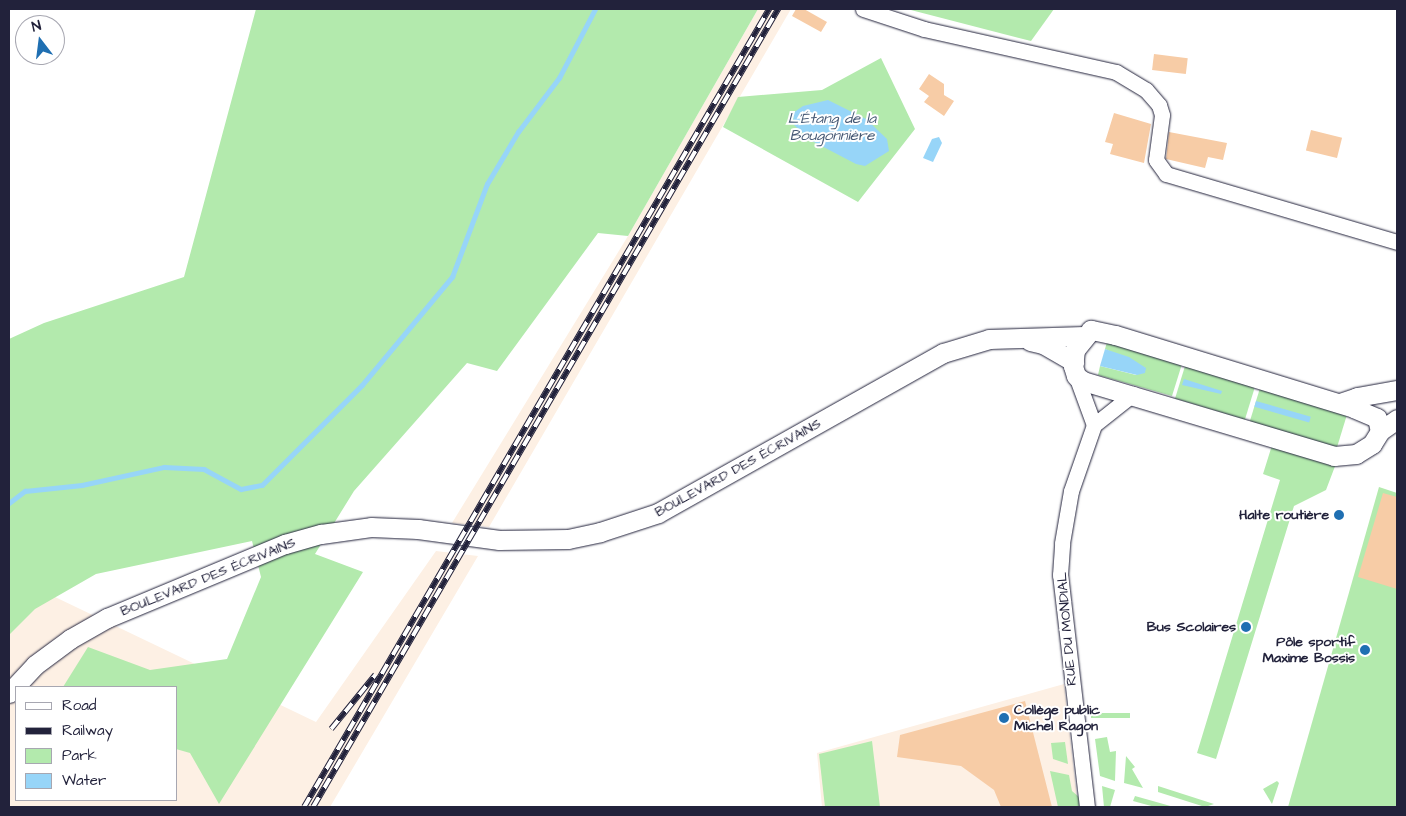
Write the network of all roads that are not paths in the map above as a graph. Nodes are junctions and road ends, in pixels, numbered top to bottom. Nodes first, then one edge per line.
1 (863, 9) edge
2 (1397, 242) edge
3 (1084, 336) junction
4 (1016, 338) junction
5 (1075, 369) junction
6 (1397, 390) edge
7 (1133, 394) junction
8 (1340, 403) junction
9 (1397, 419) edge
10 (1094, 425) junction
11 (1380, 431) junction
12 (17, 686) edge
13 (1087, 807) edge

1 - 2 street
3 - 4 main road
3 - 5 main road
3 - 8 main road
4 - 5 main road
4 - 12 main road, BOULEVARD DES ÉCRIVAINS
5 - 7 main road
5 - 10 street
6 - 8 main road
7 - 10 street
7 - 11 main road
8 - 11 main road
9 - 11 main road
10 - 13 street, RUE DU MONDIAL

